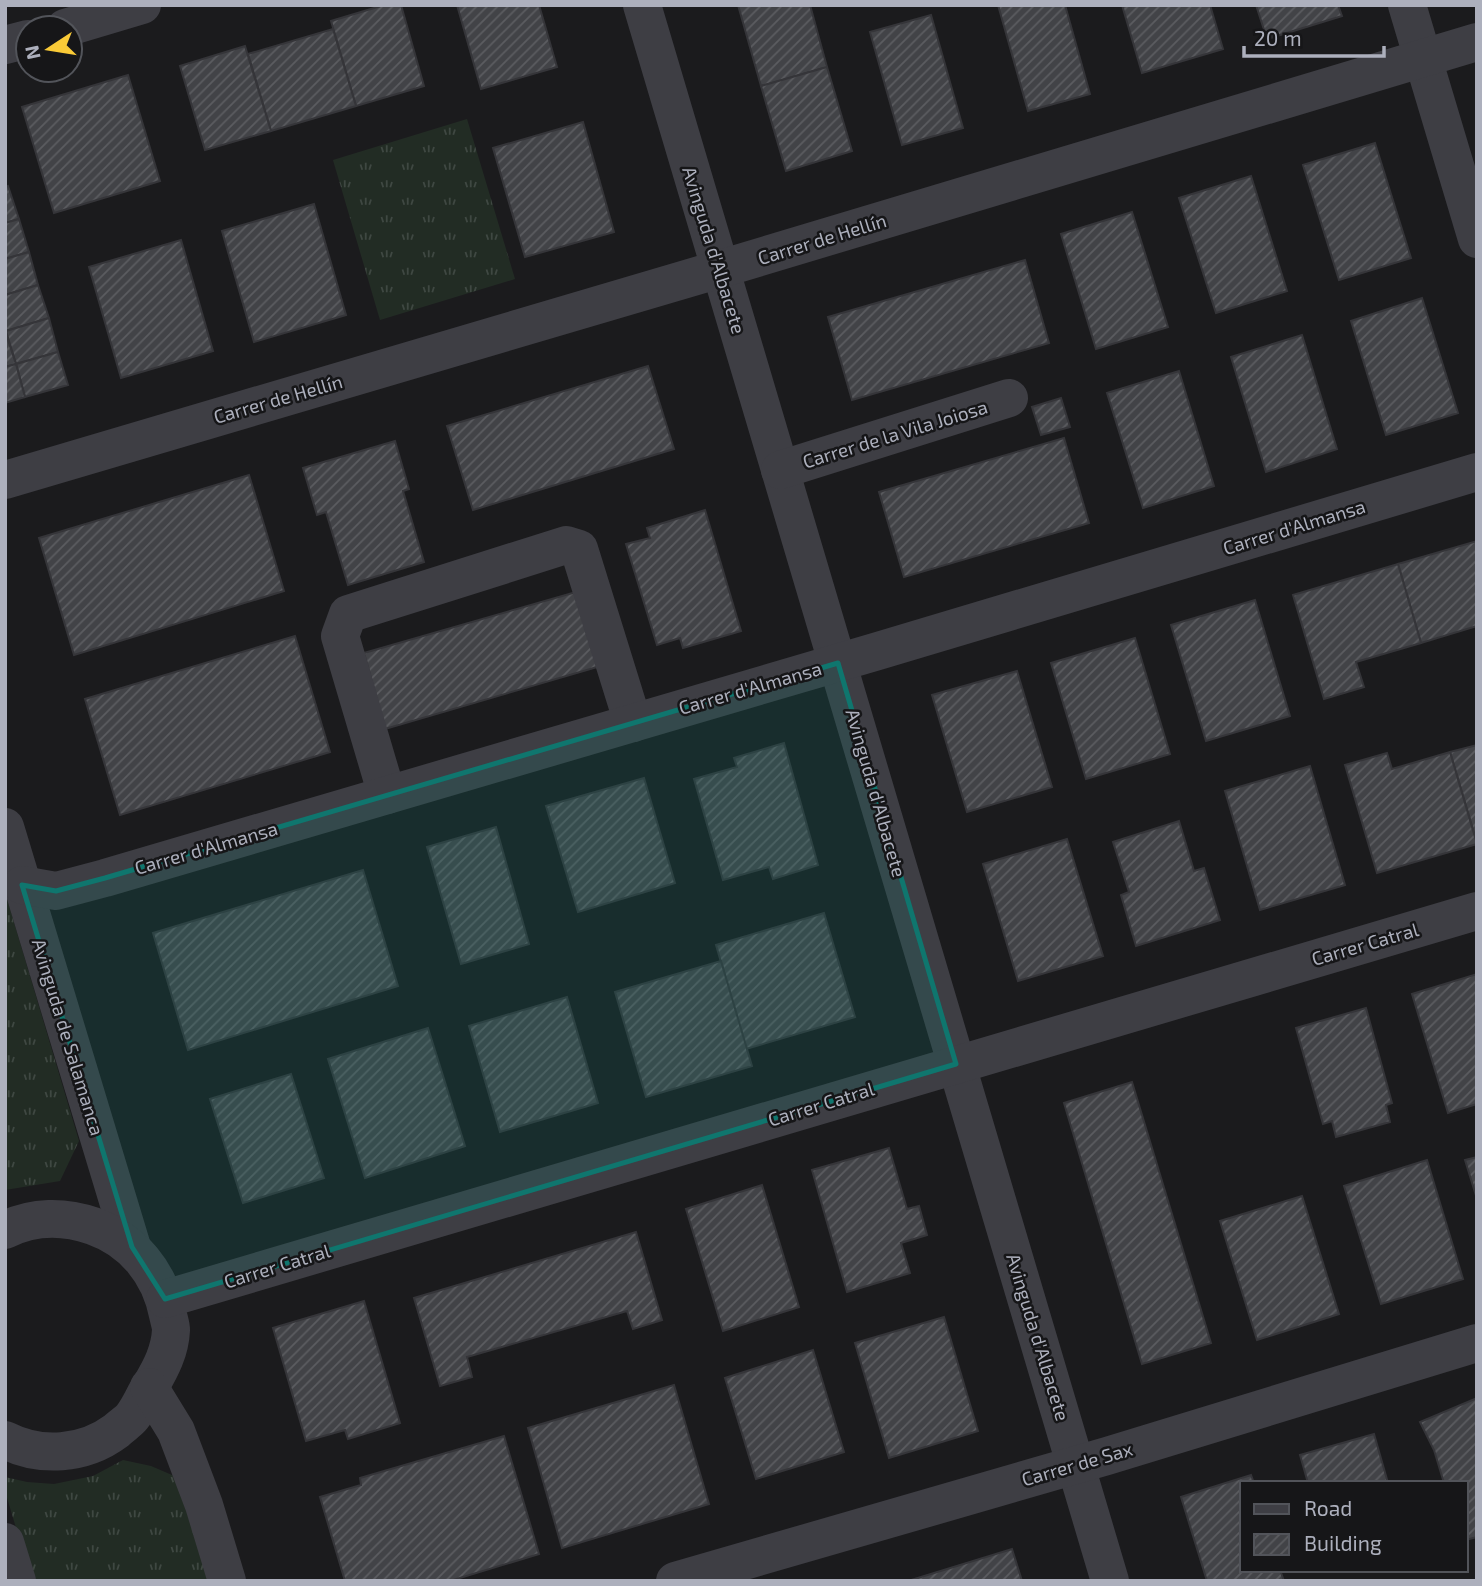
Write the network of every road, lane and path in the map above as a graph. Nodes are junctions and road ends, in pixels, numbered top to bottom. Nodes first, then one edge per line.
1 (142, 5) edge
2 (642, 5) edge
3 (1407, 5) edge
4 (84, 22) edge
5 (1477, 42) edge
6 (1422, 58) junction
7 (1477, 239) edge
8 (720, 270) junction
9 (1009, 398) dead end
10 (780, 470) junction
11 (1477, 472) edge
12 (5, 480) edge
13 (838, 663) junction
14 (633, 723) junction
15 (387, 795) junction
16 (5, 827) edge
17 (22, 885) junction
18 (1477, 911) edge
19 (956, 1064) junction
20 (5, 1230) edge
21 (132, 1247) junction
22 (165, 1299) junction
23 (1477, 1343) edge
24 (149, 1387) junction
25 (5, 1440) edge
26 (1076, 1465) junction
27 (5, 1542) edge
28 (17, 1581) edge
29 (227, 1581) edge
30 (675, 1581) edge
31 (1111, 1581) edge

1 - 4 street
2 - 8 street, Avinguda d'Albacete
3 - 6 street
5 - 6 street, Carrer de Hellín
6 - 7 street
6 - 8 street, Carrer de Hellín
8 - 10 street, Avinguda d'Albacete
8 - 12 street, Carrer de Hellín
9 - 10 street, Carrer de la Vila Joiosa
10 - 13 street, Avinguda d'Albacete
11 - 13 street, Carrer d'Almansa
13 - 14 street, Carrer d'Almansa
13 - 19 street, Avinguda d'Albacete
14 - 15 street, Carrer d'Almansa
14 - 15 street
15 - 17 street, Carrer d'Almansa
16 - 17 street, Avinguda de Salamanca
17 - 21 street, Avinguda de Salamanca
18 - 19 street, Carrer Catral
19 - 22 street, Carrer Catral
19 - 26 street, Avinguda d'Albacete
20 - 21 street
21 - 22 street
22 - 24 street
23 - 26 street, Carrer de Sax
24 - 25 street
24 - 29 street
26 - 30 street, Carrer de Sax
26 - 31 street, Avinguda d'Albacete
27 - 28 street

